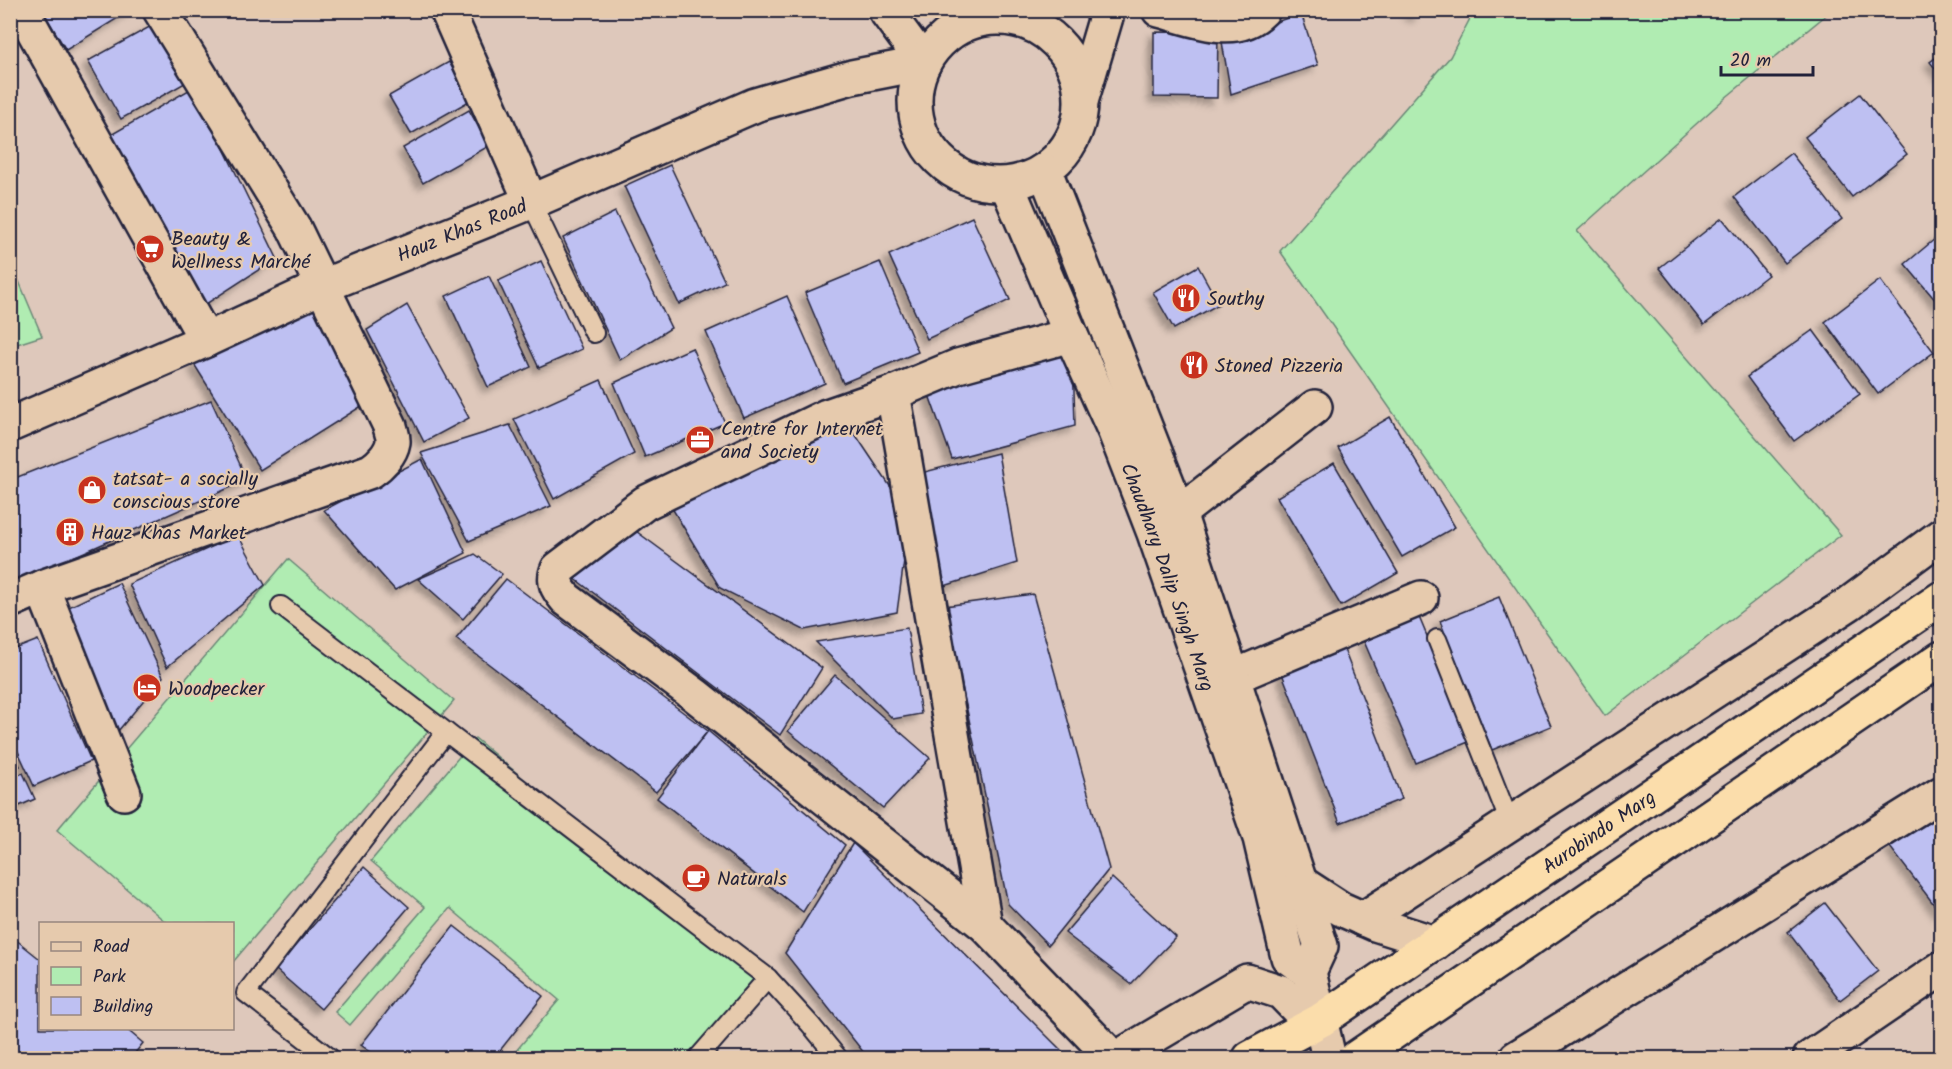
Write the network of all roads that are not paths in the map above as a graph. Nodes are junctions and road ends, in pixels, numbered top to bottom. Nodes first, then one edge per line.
1 (22, 10) edge
2 (160, 10) edge
3 (447, 10) edge
4 (885, 10) edge
5 (1050, 10) edge
6 (1108, 10) edge
7 (1159, 10) edge
8 (1263, 10) edge
9 (1016, 20) junction
10 (924, 63) junction
11 (1082, 99) junction
12 (1045, 171) junction
13 (1007, 185) junction
14 (531, 202) junction
15 (323, 286) junction
16 (594, 333) dead end
17 (1071, 335) junction
18 (206, 340) junction
19 (892, 393) junction
20 (1315, 407) dead end
21 (10, 425) edge
22 (1134, 439) junction
23 (1179, 513) junction
24 (1941, 535) edge
25 (42, 587) junction
26 (1421, 598) dead end
27 (1941, 598) edge
28 (10, 601) edge
29 (281, 606) dead end
30 (1437, 639) dead end
31 (1941, 658) edge
32 (1233, 677) junction
33 (446, 732) junction
34 (124, 793) dead end
35 (1941, 793) edge
36 (1510, 823) junction
37 (1300, 882) junction
38 (1363, 919) junction
39 (985, 925) junction
40 (1435, 943) junction
41 (1941, 968) edge
42 (1309, 972) junction
43 (768, 978) junction
44 (1317, 1022) junction
45 (1521, 1057) edge
46 (330, 1059) edge
47 (698, 1059) edge
48 (838, 1059) edge
49 (1115, 1059) edge
50 (1250, 1059) edge
51 (1329, 1059) edge
52 (1356, 1059) edge
53 (1810, 1059) edge

1 - 18 street
2 - 15 street
3 - 14 street
4 - 10 street
5 - 9 street
6 - 11 street
7 - 8 street
9 - 10 street
9 - 11 street
10 - 13 street
10 - 14 street, Hauz Khas Road
11 - 12 street
12 - 13 street
12 - 22 street
13 - 17 street, Chaudhary Dalip Singh Marg
14 - 15 street, Hauz Khas Road
14 - 16 lane
15 - 18 street, Hauz Khas Road
15 - 25 street
17 - 19 street
17 - 22 street, Chaudhary Dalip Singh Marg
18 - 21 street, Hauz Khas Road
19 - 39 street
19 - 39 street
20 - 23 street
22 - 23 street
22 - 42 street, Chaudhary Dalip Singh Marg
23 - 32 street
24 - 36 street
25 - 28 street
25 - 34 street
26 - 32 street
27 - 40 highway, Aurobindo Marg
29 - 33 lane
30 - 36 lane
31 - 52 highway
32 - 37 street
33 - 43 lane
33 - 46 lane
35 - 45 street
36 - 38 street
37 - 38 street
37 - 42 street
38 - 40 street
39 - 49 street
40 - 44 highway, Aurobindo Marg
41 - 53 street
42 - 44 street
43 - 47 lane
43 - 48 lane
44 - 49 street
44 - 50 highway, Aurobindo Marg
44 - 51 street

